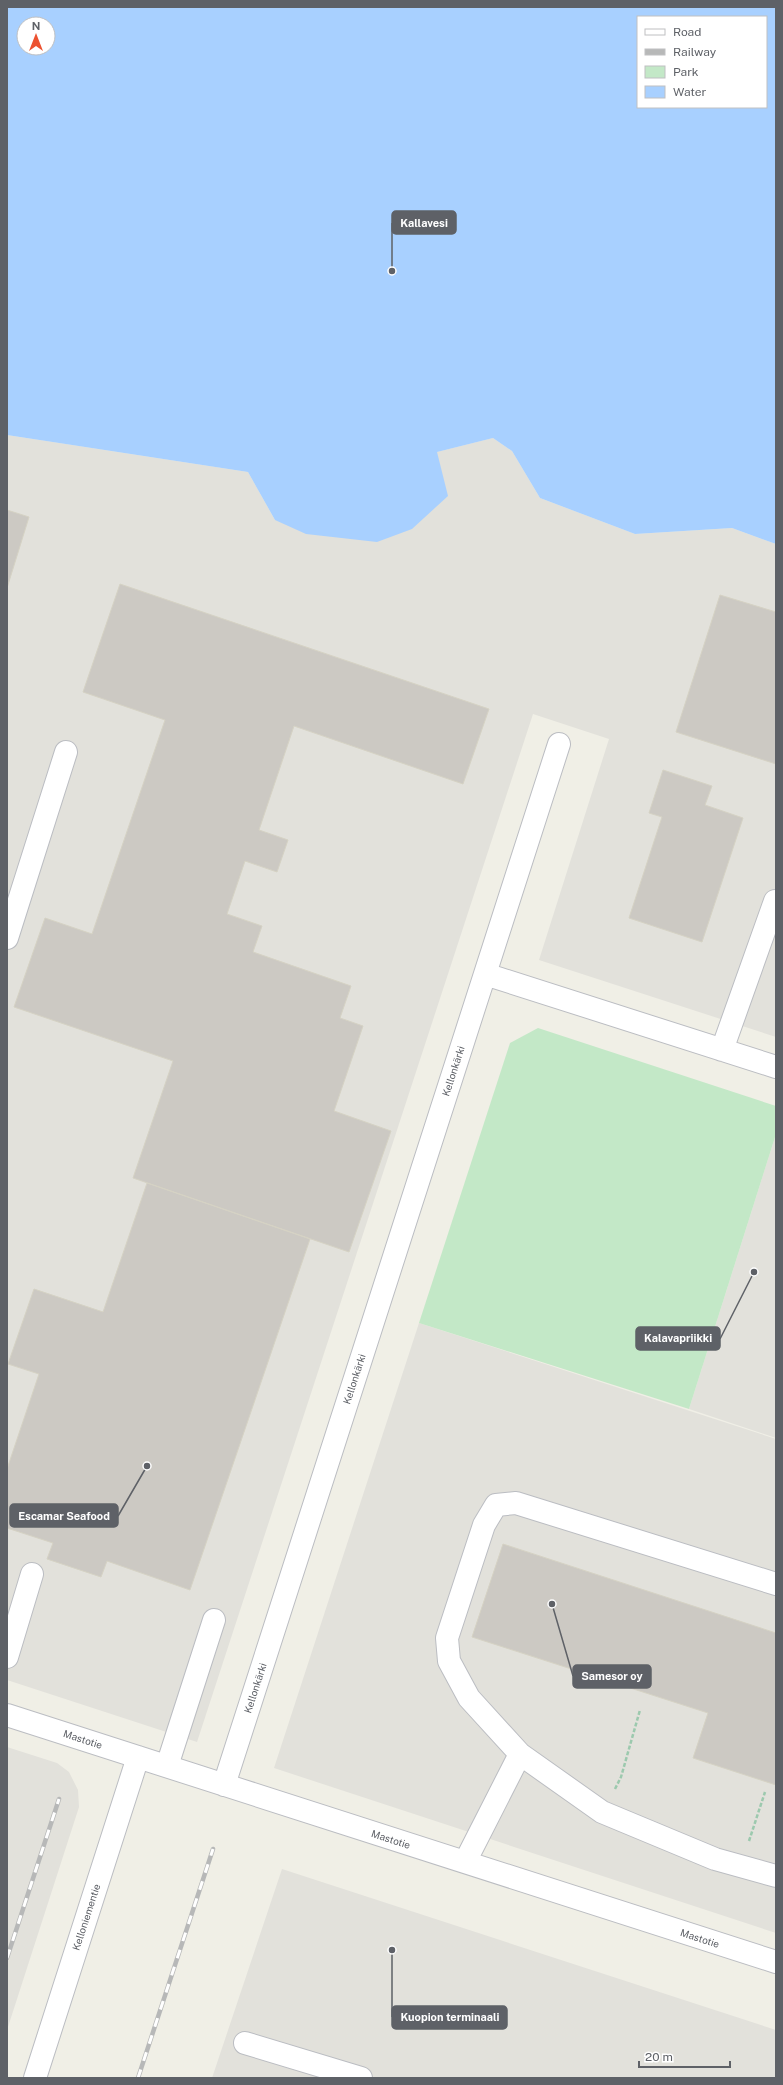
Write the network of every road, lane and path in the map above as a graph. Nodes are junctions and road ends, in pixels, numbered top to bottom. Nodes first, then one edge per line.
1 (559, 744) dead end
2 (66, 752) dead end
3 (775, 901) dead end
4 (7, 938) edge
5 (484, 974) junction
6 (722, 1050) junction
7 (775, 1061) edge
8 (32, 1574) dead end
9 (776, 1584) edge
10 (214, 1620) dead end
11 (7, 1657) edge
12 (640, 1710) dead end
13 (7, 1715) edge
14 (520, 1754) junction
15 (138, 1757) junction
16 (168, 1766) junction
17 (224, 1785) junction
18 (765, 1792) dead end
19 (602, 1812) junction
20 (465, 1862) junction
21 (740, 1866) junction
22 (776, 1876) edge
23 (776, 1962) edge
24 (245, 2043) dead end
25 (35, 2078) edge
26 (361, 2078) edge

1 - 5 street, Kellonkärki
2 - 4 street
3 - 6 street
5 - 6 street
5 - 17 street, Kellonkärki
6 - 7 street
8 - 11 street
9 - 14 street
10 - 16 street
12 - 19 path
13 - 15 street, Mastotie
14 - 19 street
14 - 20 street
15 - 16 street, Mastotie
15 - 25 street, Kelloniementie
16 - 17 street, Mastotie
17 - 20 street, Mastotie
18 - 21 path
19 - 21 street
20 - 23 street, Mastotie
21 - 22 street
24 - 26 street

